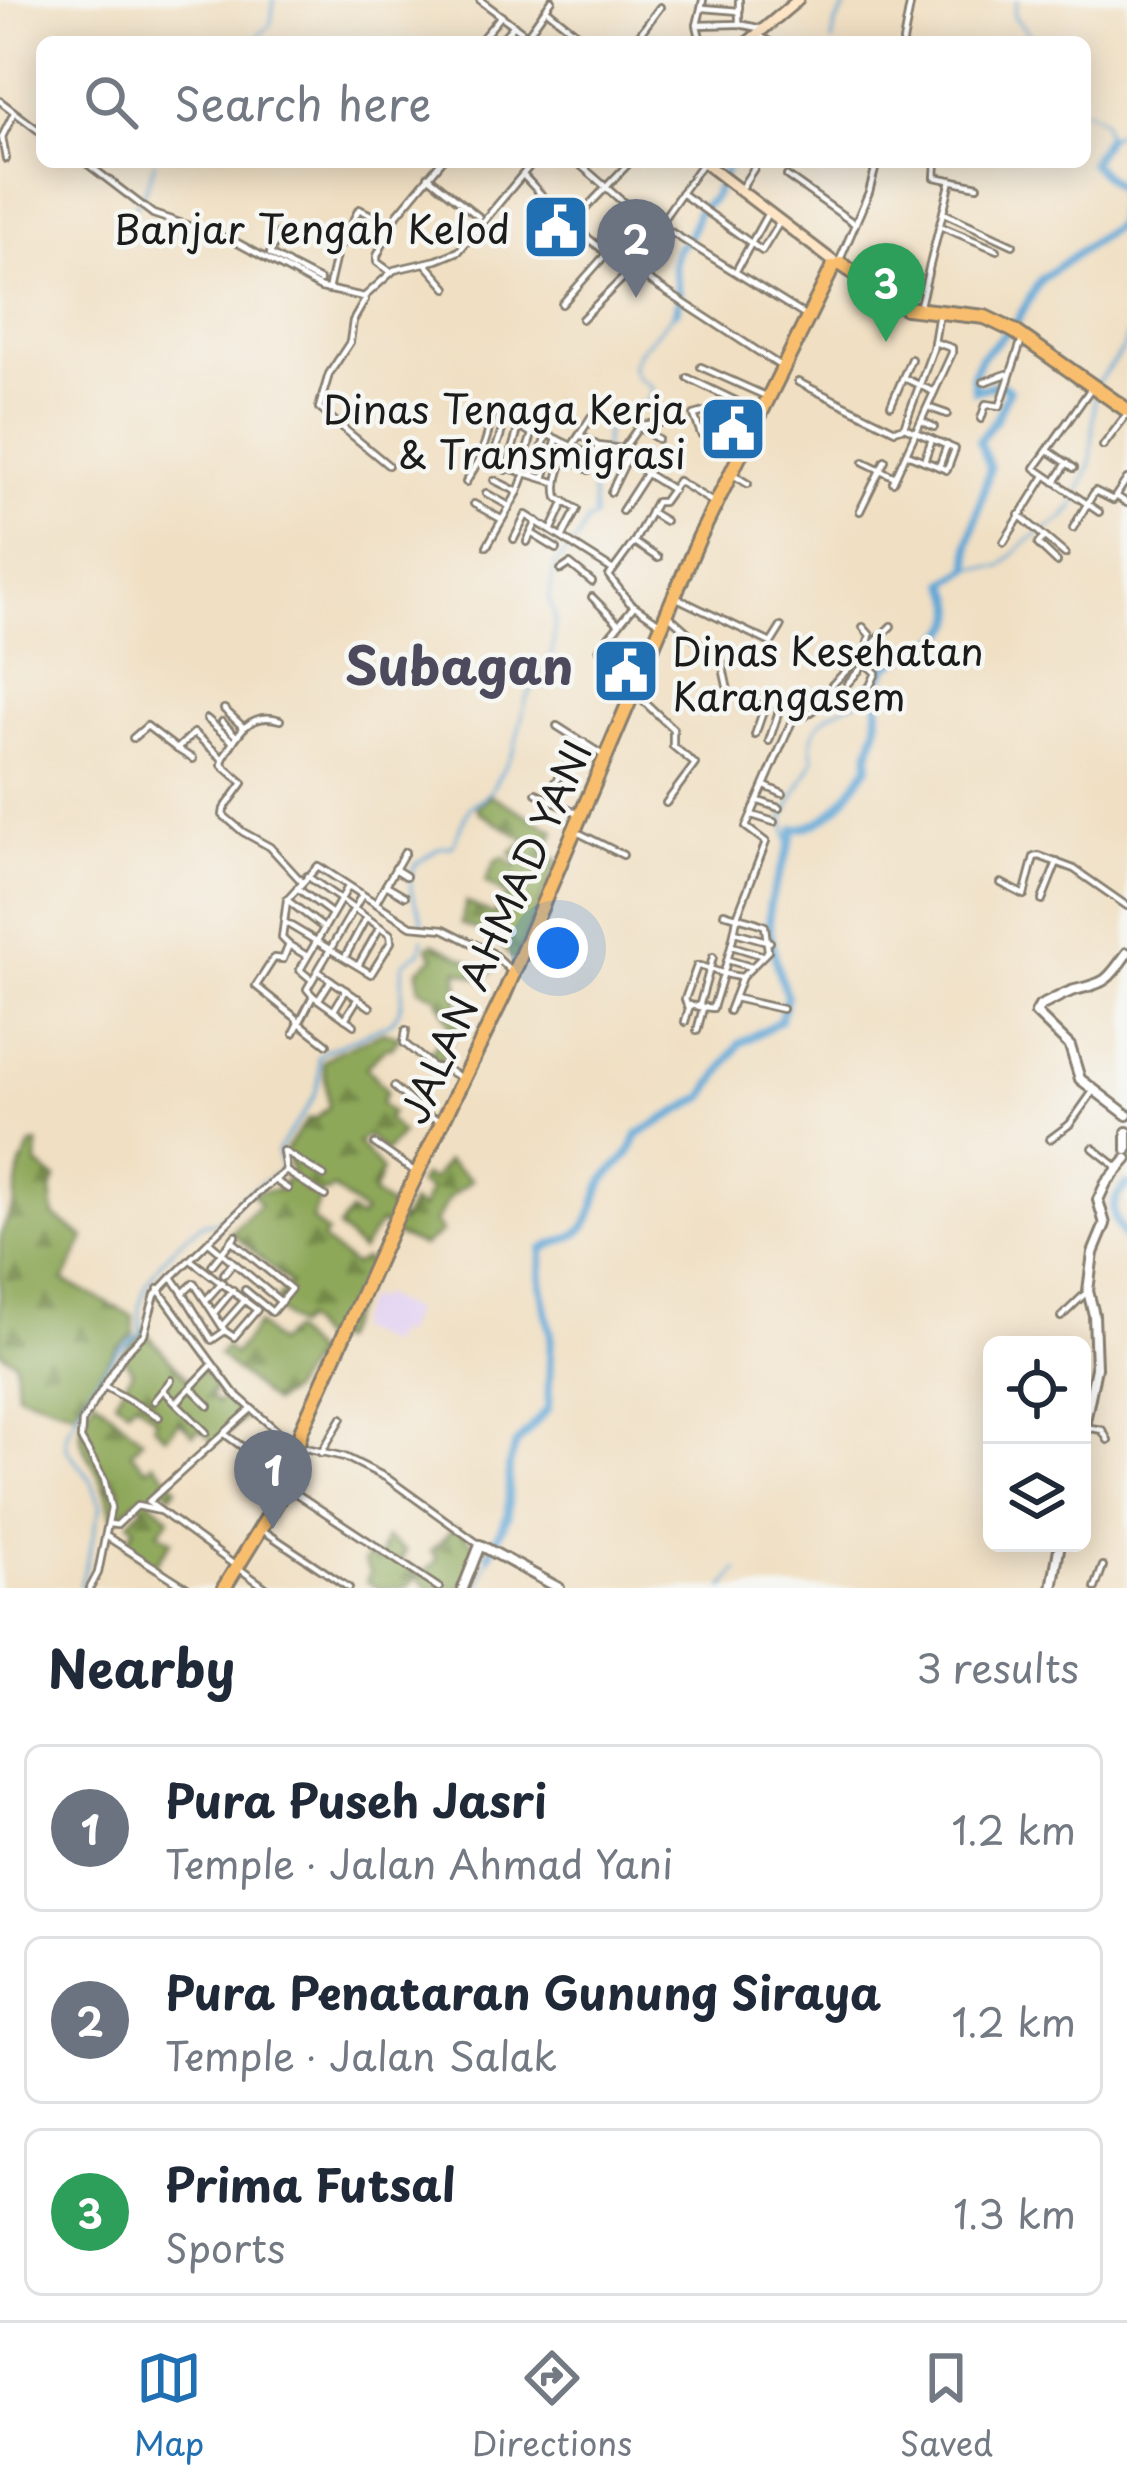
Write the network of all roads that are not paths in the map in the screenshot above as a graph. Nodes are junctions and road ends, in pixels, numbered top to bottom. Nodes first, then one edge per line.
1 (480, 0) edge
2 (553, 0) edge
3 (716, 0) edge
4 (739, 0) edge
5 (798, 0) edge
6 (911, 0) edge
7 (702, 4) edge
8 (660, 8) dead end
9 (546, 9) junction
10 (716, 9) junction
11 (739, 11) junction
12 (501, 16) junction
13 (739, 24) junction
14 (514, 25) junction
15 (697, 25) junction
16 (576, 33) dead end
17 (526, 34) junction
18 (756, 35) edge
19 (484, 36) edge
20 (504, 36) edge
21 (524, 36) edge
22 (528, 36) edge
23 (639, 36) edge
24 (700, 36) edge
25 (904, 36) edge
26 (0, 100) edge
27 (14, 112) junction
28 (36, 128) edge
29 (6, 159) dead end
30 (94, 168) edge
31 (435, 168) edge
32 (521, 168) edge
33 (529, 168) edge
34 (583, 168) edge
35 (625, 168) edge
36 (699, 168) edge
37 (711, 168) edge
38 (754, 168) edge
39 (876, 168) edge
40 (936, 168) edge
41 (525, 173) junction
42 (428, 176) junction
43 (787, 176) dead end
44 (951, 180) junction
45 (978, 186) dead end
46 (607, 190) junction
47 (740, 190) junction
48 (681, 193) junction
49 (769, 212) junction
50 (946, 214) junction
51 (482, 219) junction
52 (781, 220) junction
53 (657, 224) junction
54 (854, 224) junction
55 (392, 225) junction
56 (571, 225) junction
57 (942, 226) junction
58 (279, 233) dead end
59 (750, 243) junction
60 (1013, 245) dead end
61 (998, 250) dead end
62 (607, 254) junction
63 (426, 264) junction
64 (623, 264) junction
65 (837, 265) junction
66 (286, 267) junction
67 (631, 270) junction
68 (391, 272) junction
69 (735, 272) junction
70 (320, 281) dead end
71 (447, 288) dead end
72 (328, 290) junction
73 (366, 297) junction
74 (562, 304) dead end
75 (919, 311) junction
76 (939, 312) junction
77 (808, 317) junction
78 (582, 319) dead end
79 (1014, 332) junction
80 (934, 342) junction
81 (911, 359) dead end
82 (700, 368) dead end
83 (783, 368) junction
84 (688, 378) dead end
85 (904, 378) junction
86 (1006, 378) junction
87 (798, 382) dead end
88 (984, 382) dead end
89 (919, 385) junction
90 (1098, 389) junction
91 (934, 392) junction
92 (768, 397) junction
93 (891, 405) dead end
94 (928, 407) junction
95 (1127, 409) edge
96 (735, 412) junction
97 (947, 414) dead end
98 (506, 417) junction
99 (981, 419) dead end
100 (922, 421) junction
101 (660, 423) dead end
102 (755, 423) junction
103 (519, 425) junction
104 (638, 427) junction
105 (904, 427) junction
106 (934, 427) dead end
107 (595, 428) dead end
108 (531, 433) junction
109 (547, 434) junction
110 (917, 434) junction
111 (580, 435) junction
112 (730, 436) dead end
113 (557, 439) junction
114 (658, 439) dead end
115 (932, 439) junction
116 (570, 444) junction
117 (599, 446) junction
118 (725, 446) junction
119 (1103, 446) dead end
120 (1047, 450) junction
121 (626, 452) junction
122 (907, 454) junction
123 (740, 455) junction
124 (566, 458) junction
125 (596, 458) junction
126 (480, 459) junction
127 (885, 460) dead end
128 (924, 461) junction
129 (865, 462) dead end
130 (491, 464) junction
131 (388, 465) dead end
132 (506, 470) junction
133 (880, 471) junction
134 (731, 472) junction
135 (526, 473) junction
136 (646, 474) junction
137 (1046, 476) junction
138 (544, 478) junction
139 (1127, 478) edge
140 (494, 480) dead end
141 (466, 482) dead end
142 (1055, 482) junction
143 (557, 483) junction
144 (748, 484) dead end
145 (673, 490) junction
146 (518, 492) junction
147 (611, 492) dead end
148 (486, 493) dead end
149 (1115, 498) junction
150 (1081, 501) junction
151 (565, 502) junction
152 (1127, 503) edge
153 (474, 504) dead end
154 (716, 504) junction
155 (509, 506) junction
156 (622, 511) dead end
157 (650, 512) junction
158 (860, 512) dead end
159 (1099, 512) dead end
160 (1019, 514) junction
161 (502, 520) junction
162 (665, 520) dead end
163 (537, 521) junction
164 (1072, 528) dead end
165 (551, 530) junction
166 (531, 533) junction
167 (563, 536) junction
168 (1045, 536) junction
169 (514, 539) dead end
170 (526, 542) dead end
171 (634, 542) junction
172 (1004, 542) dead end
173 (487, 546) dead end
174 (557, 549) dead end
175 (1065, 554) dead end
176 (658, 558) dead end
177 (596, 559) junction
178 (1057, 562) dead end
179 (561, 570) dead end
180 (613, 570) junction
181 (583, 574) junction
182 (592, 582) dead end
183 (674, 596) junction
184 (592, 597) dead end
185 (634, 606) junction
186 (664, 619) junction
187 (620, 624) junction
188 (891, 626) dead end
189 (781, 627) dead end
190 (863, 628) dead end
191 (599, 650) dead end
192 (862, 655) junction
193 (866, 664) junction
194 (847, 684) dead end
195 (632, 692) junction
196 (857, 695) dead end
197 (767, 700) junction
198 (782, 705) junction
199 (224, 709) dead end
200 (796, 712) junction
201 (207, 719) dead end
202 (280, 720) dead end
203 (222, 722) dead end
204 (557, 726) dead end
205 (243, 727) junction
206 (755, 735) dead end
207 (133, 738) dead end
208 (234, 739) junction
209 (769, 741) dead end
210 (584, 742) junction
211 (177, 749) junction
212 (605, 758) junction
213 (193, 759) dead end
214 (223, 759) junction
215 (765, 786) junction
216 (550, 789) dead end
217 (536, 793) dead end
218 (783, 794) dead end
219 (759, 801) junction
220 (666, 802) dead end
221 (779, 808) dead end
222 (752, 814) junction
223 (582, 815) junction
224 (774, 822) dead end
225 (575, 831) junction
226 (623, 855) dead end
227 (1057, 862) junction
228 (411, 864) dead end
229 (395, 869) junction
230 (406, 876) dead end
231 (302, 882) junction
232 (1001, 884) dead end
233 (386, 885) junction
234 (348, 887) junction
235 (362, 895) junction
236 (405, 896) dead end
237 (287, 900) junction
238 (340, 900) junction
239 (1042, 900) dead end
240 (376, 902) junction
241 (1127, 906) edge
242 (353, 910) junction
243 (332, 914) junction
244 (724, 914) dead end
245 (366, 918) junction
246 (737, 918) junction
247 (284, 922) junction
248 (380, 927) junction
249 (324, 928) junction
250 (735, 932) junction
251 (316, 941) junction
252 (770, 942) junction
253 (289, 945) junction
254 (732, 946) junction
255 (331, 950) junction
256 (1127, 952) edge
257 (307, 956) junction
258 (763, 956) junction
259 (345, 957) junction
260 (713, 957) dead end
261 (283, 959) junction
262 (728, 959) junction
263 (358, 965) junction
264 (752, 967) junction
265 (710, 969) junction
266 (300, 970) junction
267 (318, 971) junction
268 (513, 973) junction
269 (724, 973) junction
270 (742, 977) junction
271 (312, 980) junction
272 (331, 980) junction
273 (346, 990) junction
274 (316, 998) junction
275 (358, 998) junction
276 (734, 998) junction
277 (690, 1005) junction
278 (370, 1007) dead end
279 (701, 1008) junction
280 (782, 1009) dead end
281 (334, 1010) junction
282 (729, 1011) dead end
283 (345, 1019) junction
284 (297, 1020) junction
285 (685, 1022) dead end
286 (354, 1025) dead end
287 (406, 1030) dead end
288 (697, 1031) dead end
289 (293, 1034) dead end
290 (327, 1044) dead end
291 (462, 1078) junction
292 (394, 1087) dead end
293 (1094, 1090) junction
294 (1127, 1115) edge
295 (442, 1121) junction
296 (1127, 1132) edge
297 (1050, 1139) dead end
298 (375, 1144) dead end
299 (1093, 1148) dead end
300 (1127, 1155) edge
301 (1120, 1170) junction
302 (286, 1171) junction
303 (418, 1172) junction
304 (324, 1176) dead end
305 (276, 1181) junction
306 (288, 1189) dead end
307 (325, 1196) dead end
308 (209, 1242) junction
309 (222, 1253) junction
310 (192, 1261) junction
311 (233, 1263) junction
312 (212, 1265) dead end
313 (205, 1270) junction
314 (172, 1277) junction
315 (223, 1278) junction
316 (194, 1283) junction
317 (158, 1289) junction
318 (233, 1290) junction
319 (245, 1290) dead end
320 (1088, 1291) junction
321 (183, 1293) junction
322 (206, 1300) junction
323 (245, 1300) junction
324 (281, 1302) junction
325 (214, 1313) junction
326 (1060, 1317) dead end
327 (223, 1328) junction
328 (212, 1364) junction
329 (171, 1380) dead end
330 (104, 1386) junction
331 (191, 1388) junction
332 (163, 1390) junction
333 (1091, 1393) edge
334 (154, 1401) dead end
335 (178, 1401) junction
336 (209, 1406) dead end
337 (250, 1410) junction
338 (159, 1417) dead end
339 (342, 1418) dead end
340 (1091, 1431) edge
341 (206, 1432) dead end
342 (226, 1435) junction
343 (1108, 1440) dead end
344 (296, 1446) junction
345 (320, 1454) junction
346 (288, 1484) junction
347 (160, 1511) junction
348 (109, 1524) junction
349 (260, 1528) junction
350 (106, 1536) junction
351 (486, 1549) junction
352 (1058, 1552) edge
353 (237, 1565) junction
354 (1103, 1566) dead end
355 (90, 1588) edge
356 (187, 1588) edge
357 (224, 1588) edge
358 (266, 1588) edge
359 (349, 1588) edge
360 (440, 1588) edge
361 (463, 1588) edge
362 (559, 1588) edge
363 (1052, 1588) edge
364 (1095, 1588) edge

1 - 12 street
2 - 9 street
3 - 10 street
4 - 11 street
5 - 18 main road
6 - 25 street
7 - 10 street
7 - 15 street
8 - 23 street
9 - 16 street
9 - 17 street
10 - 11 street
11 - 13 street
12 - 14 street
12 - 19 street
13 - 15 street
13 - 18 street
14 - 17 street
14 - 20 street
15 - 24 street
17 - 21 street
17 - 22 street
26 - 27 street
27 - 28 street
27 - 29 street
30 - 66 street
31 - 42 street
32 - 41 street
33 - 41 street
34 - 46 street
35 - 46 street
36 - 48 street
37 - 47 main road
38 - 47 street
39 - 54 street
40 - 44 street
41 - 51 street
41 - 56 street
42 - 51 street
42 - 55 street
43 - 54 street
44 - 45 street
44 - 50 street
46 - 53 street
46 - 56 street
47 - 49 main road
48 - 53 street
48 - 59 street
49 - 52 main road
49 - 59 street
50 - 57 street
50 - 60 street
51 - 63 street
52 - 59 street
52 - 65 main road
53 - 64 street
53 - 69 street
54 - 65 street
55 - 68 street
55 - 72 street
56 - 62 street
57 - 61 street
57 - 75 street
58 - 66 street
59 - 69 street
62 - 64 street
62 - 74 street
63 - 68 street
63 - 71 street
64 - 67 street
65 - 75 highway
65 - 77 highway, JALAN AHMAD YANI
66 - 70 street
66 - 72 street
67 - 78 street
67 - 83 street
68 - 73 street
69 - 77 street
72 - 73 street
73 - 131 street
75 - 76 highway
76 - 79 highway
76 - 80 street
77 - 83 highway, JALAN AHMAD YANI
79 - 86 street
79 - 90 highway
80 - 89 street
80 - 91 street
81 - 85 street
82 - 92 street
83 - 92 highway, JALAN AHMAD YANI
84 - 96 street
85 - 89 street
85 - 93 street
86 - 88 street
86 - 99 street
87 - 105 street
89 - 91 street
89 - 105 street
90 - 95 highway
90 - 120 street
91 - 94 street
92 - 102 highway, JALAN AHMAD YANI
94 - 97 street
94 - 100 street
95 - 119 street
96 - 102 street
96 - 118 street
98 - 103 street
98 - 126 street
98 - 130 street
100 - 106 street
100 - 110 street
101 - 104 street
102 - 123 highway, JALAN AHMAD YANI
103 - 108 street
103 - 132 street
104 - 114 street
104 - 121 street
105 - 110 street
107 - 111 street
108 - 109 street
108 - 135 street
109 - 113 street
109 - 135 street
110 - 115 street
110 - 122 street
111 - 116 street
111 - 117 street
112 - 118 street
113 - 116 street
113 - 138 street
115 - 128 street
115 - 128 street
116 - 124 street
116 - 125 street
117 - 121 street
117 - 125 street
118 - 123 street
120 - 137 street
120 - 142 street
121 - 136 street
121 - 147 street
122 - 128 street
122 - 133 street
123 - 134 highway, JALAN AHMAD YANI
124 - 125 street
124 - 143 street
126 - 130 street
126 - 141 street
127 - 133 street
129 - 133 street
130 - 132 street
132 - 135 street
133 - 158 street
134 - 144 street
134 - 154 highway, JALAN AHMAD YANI
135 - 138 street
135 - 146 street
136 - 145 street
136 - 156 street
137 - 142 street
137 - 160 street
138 - 143 street
139 - 149 street
140 - 146 street
142 - 150 street
143 - 151 street
145 - 154 street
145 - 157 street
146 - 155 street
148 - 155 street
149 - 150 street
149 - 152 street
150 - 159 street
150 - 164 street
151 - 165 street
151 - 167 street
153 - 161 street
154 - 183 highway, JALAN AHMAD YANI
155 - 161 street
157 - 162 street
157 - 171 street
160 - 168 street
160 - 172 street
161 - 173 street
163 - 165 street
163 - 166 street
163 - 169 street
165 - 167 street
166 - 170 street
166 - 174 street
167 - 177 street
168 - 175 street
168 - 178 street
171 - 176 street
171 - 180 street
177 - 180 street
177 - 181 street
179 - 181 street
180 - 185 street
181 - 182 street
183 - 186 highway, JALAN AHMAD YANI
183 - 189 street
184 - 187 street
185 - 186 street
185 - 187 street
186 - 195 highway, JALAN AHMAD YANI
186 - 197 street
187 - 191 street
188 - 192 street
190 - 192 street
192 - 193 street
192 - 200 street
193 - 194 street
193 - 196 street
195 - 212 highway, JALAN AHMAD YANI
195 - 220 street
197 - 198 street
197 - 206 street
198 - 200 street
198 - 209 street
199 - 205 street
200 - 215 street
201 - 208 street
202 - 205 street
203 - 208 street
204 - 210 street
205 - 208 street
207 - 211 street
208 - 214 street
210 - 212 street
210 - 216 street
211 - 213 street
211 - 214 street
212 - 223 highway, JALAN AHMAD YANI
214 - 231 street
215 - 218 street
215 - 219 street
217 - 223 street
219 - 221 street
219 - 222 street
222 - 224 street
222 - 246 street
223 - 225 highway, JALAN AHMAD YANI
225 - 226 street
225 - 268 highway, JALAN AHMAD YANI
227 - 232 street
227 - 239 street
227 - 241 street
228 - 229 street
229 - 230 street
229 - 233 street
231 - 234 street
231 - 237 street
231 - 238 street
231 - 243 street
233 - 236 street
233 - 240 street
234 - 235 street
234 - 238 street
235 - 240 street
235 - 242 street
237 - 247 street
237 - 249 street
238 - 242 street
238 - 243 street
240 - 268 street
242 - 245 street
242 - 255 street
243 - 249 street
244 - 246 street
245 - 248 street
245 - 259 street
246 - 250 street
246 - 252 street
247 - 251 street
247 - 253 street
248 - 263 street
248 - 263 street
249 - 251 street
250 - 252 street
250 - 254 street
251 - 255 street
251 - 257 street
252 - 258 street
253 - 257 street
253 - 261 street
254 - 258 street
254 - 262 street
255 - 259 street
255 - 267 street
256 - 293 street
257 - 266 street
258 - 264 street
259 - 263 street
260 - 265 street
261 - 266 street
261 - 284 street
262 - 264 street
262 - 269 street
264 - 270 street
265 - 269 street
265 - 277 street
265 - 279 street
266 - 271 street
267 - 271 street
267 - 272 street
268 - 291 highway, JALAN AHMAD YANI
269 - 270 street
269 - 279 street
270 - 276 street
271 - 274 street
272 - 273 street
272 - 274 street
273 - 275 street
273 - 281 street
274 - 281 street
274 - 284 street
275 - 278 street
275 - 283 street
276 - 280 street
276 - 282 street
277 - 279 street
277 - 285 street
279 - 288 street
281 - 283 street
283 - 286 street
284 - 289 street
284 - 290 street
287 - 291 street
291 - 295 highway, JALAN AHMAD YANI
292 - 295 street
293 - 294 street
293 - 297 street
295 - 303 highway, JALAN AHMAD YANI
296 - 300 street
298 - 303 street
299 - 301 street
300 - 301 street
301 - 320 street
302 - 304 street
302 - 305 street
302 - 307 street
303 - 344 highway, JALAN AHMAD YANI
305 - 306 street
305 - 308 street
308 - 309 street
308 - 310 street
309 - 311 street
309 - 312 street
309 - 324 street
310 - 313 street
310 - 314 street
311 - 315 street
311 - 324 street
313 - 315 street
313 - 316 street
314 - 317 street
314 - 321 street
315 - 318 street
315 - 322 street
316 - 321 street
316 - 322 street
317 - 328 street
317 - 330 street
318 - 323 street
318 - 325 street
319 - 324 street
320 - 326 street
320 - 333 street
321 - 327 street
322 - 325 street
323 - 327 street
323 - 327 street
325 - 327 street
328 - 331 street
328 - 337 street
329 - 332 street
330 - 338 street
330 - 348 street
331 - 335 street
331 - 336 street
332 - 334 street
332 - 335 street
335 - 341 street
337 - 342 street
337 - 344 street
339 - 345 street
340 - 343 street
342 - 346 street
342 - 347 street
344 - 345 street
344 - 346 highway, JALAN AHMAD YANI
345 - 351 street
346 - 349 highway, JALAN AHMAD YANI
346 - 360 street
347 - 348 street
347 - 353 street
348 - 350 street
349 - 353 highway, JALAN AHMAD YANI
349 - 359 street
350 - 355 street
350 - 356 street
351 - 361 street
351 - 362 street
352 - 363 street
353 - 357 highway, JALAN AHMAD YANI
353 - 358 street
354 - 364 street

